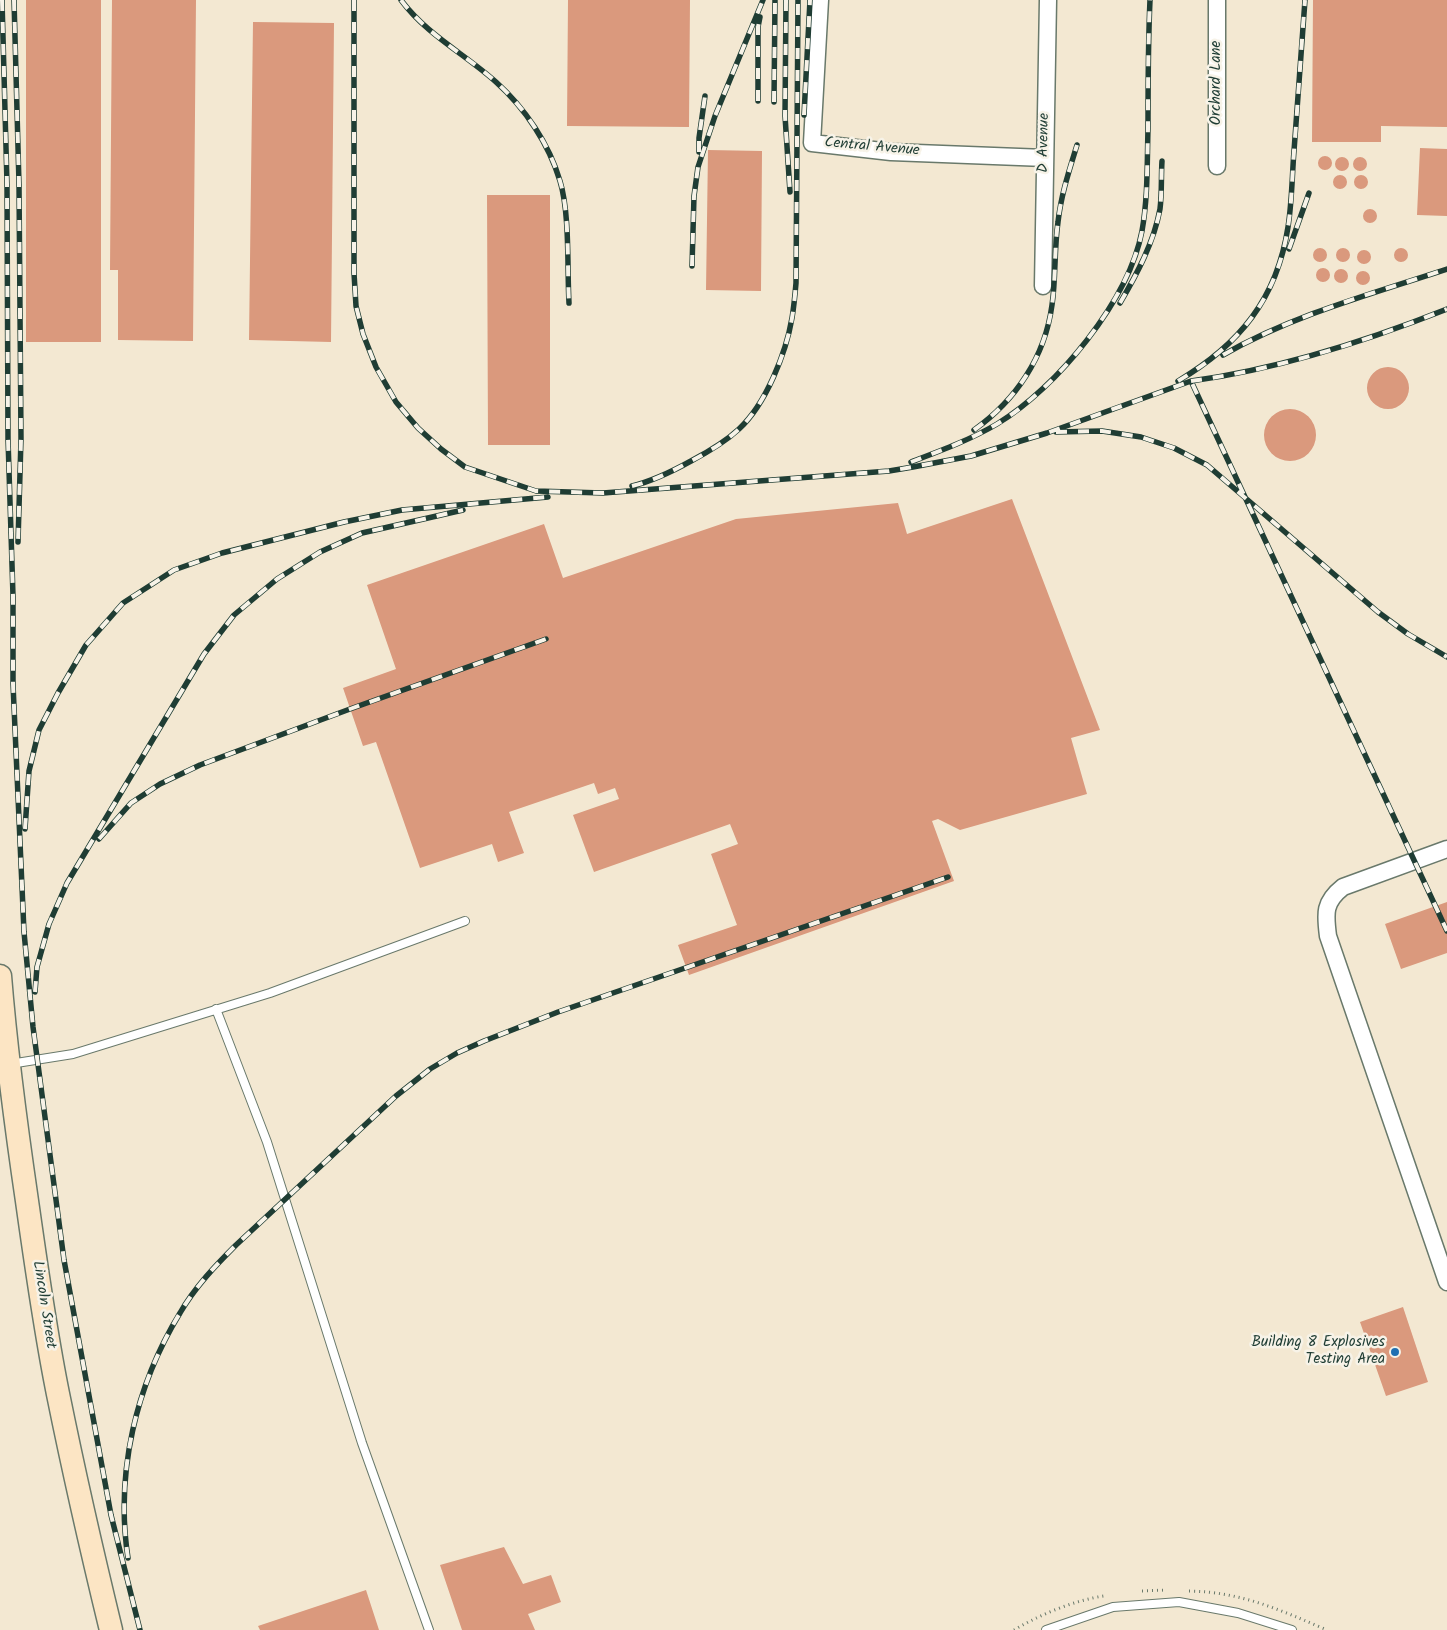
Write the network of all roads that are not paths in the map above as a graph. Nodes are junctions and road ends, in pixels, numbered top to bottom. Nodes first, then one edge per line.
1 (820, 0) edge
2 (1048, 0) edge
3 (1217, 0) edge
4 (1045, 158) junction
5 (1217, 166) dead end
6 (1043, 286) dead end
7 (1447, 849) edge
8 (465, 921) dead end
9 (0, 976) edge
10 (216, 1009) junction
11 (8, 1064) junction
12 (1447, 1282) edge
13 (111, 1630) edge
14 (429, 1630) edge
15 (1046, 1630) edge
16 (1292, 1630) edge

1 - 4 street, Central Avenue
2 - 4 street, D Avenue
3 - 5 street, Orchard Lane
4 - 6 street, D Avenue
7 - 12 street
8 - 10 lane
9 - 11 main road, Lincoln Street
10 - 11 lane
10 - 14 lane
11 - 13 main road, Lincoln Street
15 - 16 lane

